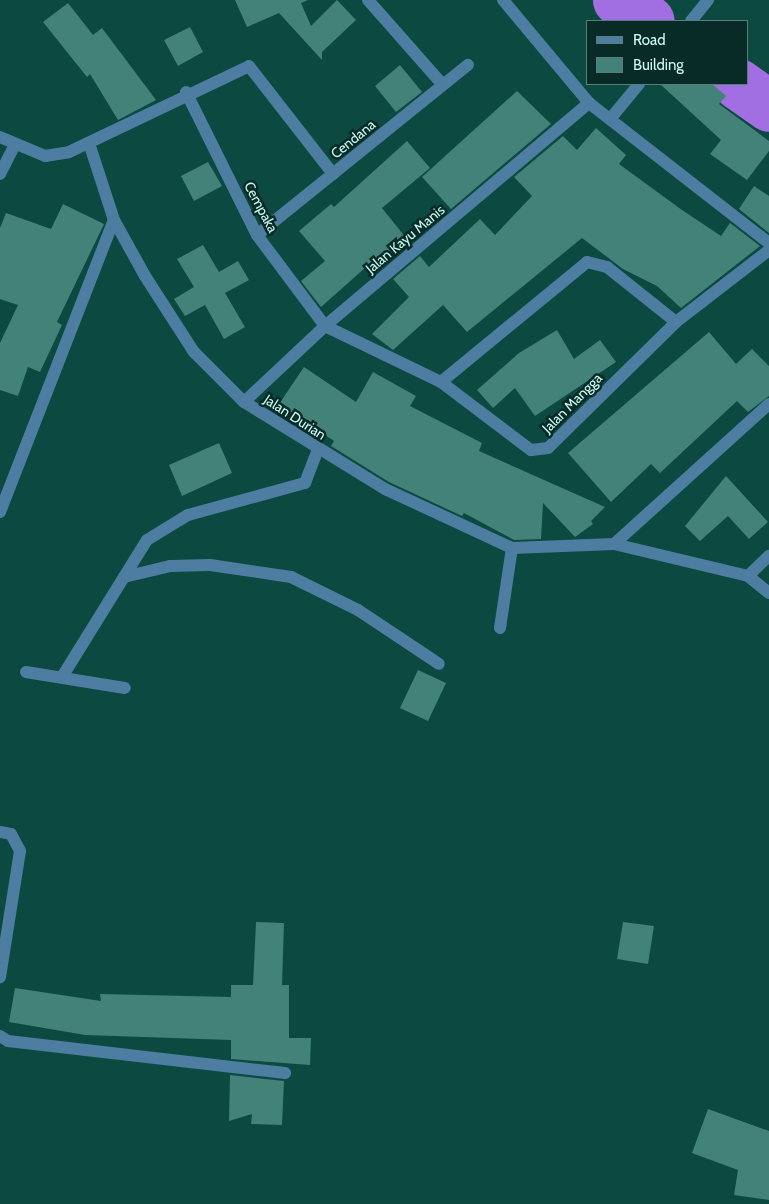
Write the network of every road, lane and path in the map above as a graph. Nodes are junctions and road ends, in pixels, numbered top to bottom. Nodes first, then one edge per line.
1 (368, 0) edge
2 (504, 0) edge
3 (705, 4) edge
4 (692, 20) edge
5 (468, 65) dead end
6 (443, 85) junction
7 (638, 85) edge
8 (186, 92) junction
9 (589, 103) junction
10 (611, 118) junction
11 (0, 137) edge
12 (89, 143) junction
13 (14, 146) junction
14 (0, 174) edge
15 (333, 174) junction
16 (114, 220) junction
17 (257, 235) junction
18 (769, 243) edge
19 (769, 250) edge
20 (676, 322) junction
21 (325, 326) junction
22 (441, 382) junction
23 (244, 402) junction
24 (769, 404) edge
25 (318, 450) junction
26 (0, 512) edge
27 (614, 544) junction
28 (512, 548) junction
29 (769, 556) edge
30 (748, 576) junction
31 (124, 577) junction
32 (769, 593) edge
33 (500, 628) dead end
34 (439, 664) dead end
35 (26, 672) dead end
36 (62, 677) junction
37 (125, 688) dead end
38 (0, 832) edge
39 (0, 977) edge
40 (0, 1036) edge
41 (284, 1074) dead end

1 - 6 street
2 - 9 street
3 - 4 street
5 - 6 street, Cendana
6 - 15 street, Cendana
7 - 10 street
8 - 12 street
8 - 15 street
8 - 17 street, Cempaka
9 - 10 street
9 - 21 street, Jalan Kayu Manis
10 - 18 street
11 - 13 street
12 - 13 street
12 - 16 street, Jalan Durian
13 - 14 street
15 - 17 street, Cendana
16 - 23 street, Jalan Durian
16 - 26 street
17 - 21 street, Cempaka
19 - 20 street, Jalan Mangga
20 - 22 street
20 - 22 street, Jalan Mangga
21 - 22 street, Jalan Mangga
21 - 23 street, Jalan Kayu Manis
23 - 25 street, Jalan Durian
24 - 27 street
25 - 28 street, Jalan Durian
25 - 31 street
27 - 28 street, Jalan Durian
27 - 30 street, Jalan Durian
28 - 33 street
29 - 30 street
30 - 32 street
31 - 34 street
31 - 36 street
35 - 36 street
36 - 37 street
38 - 39 street
40 - 41 street

